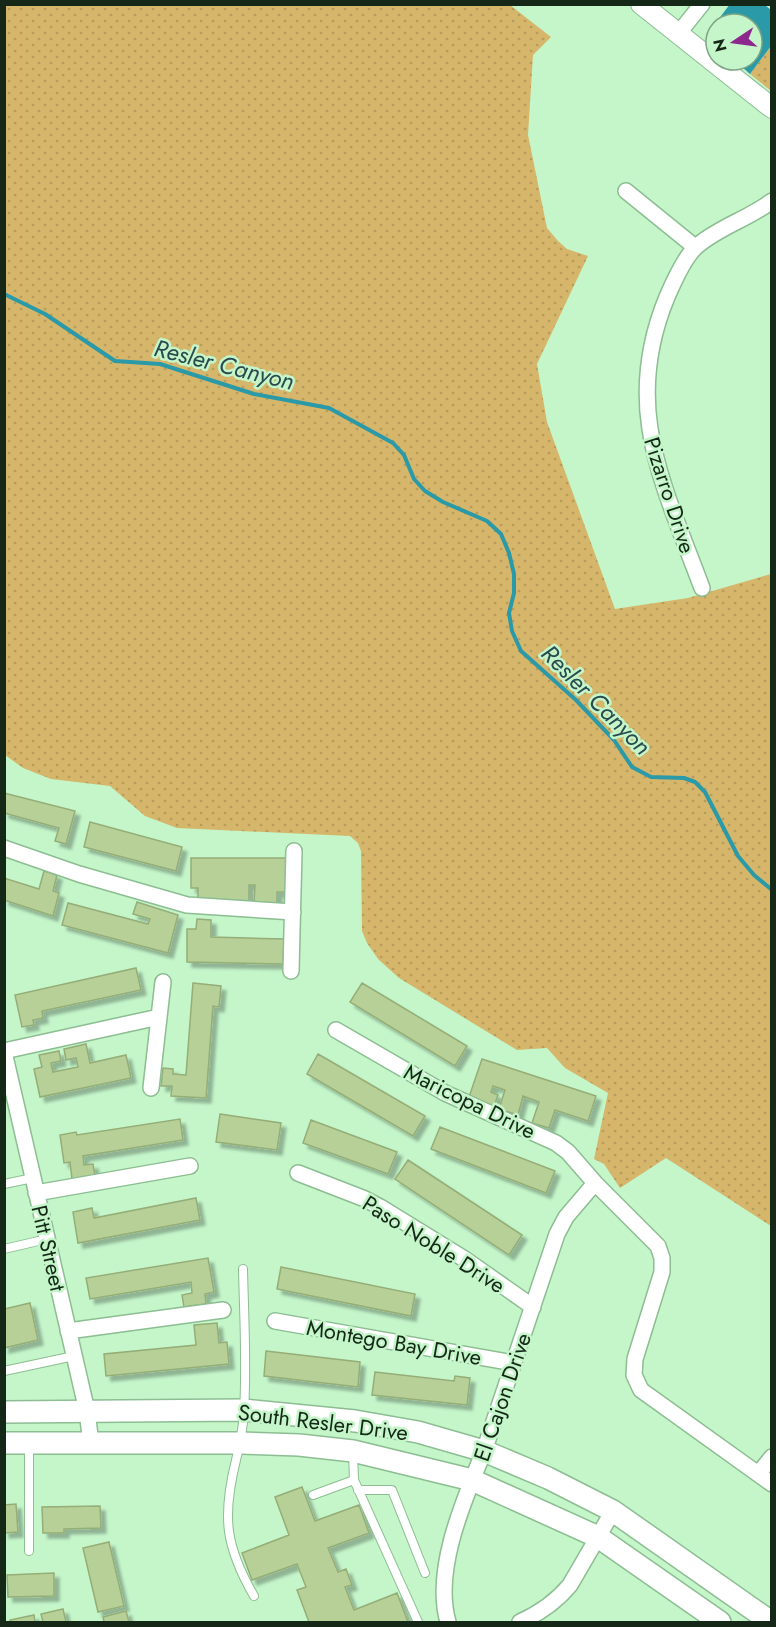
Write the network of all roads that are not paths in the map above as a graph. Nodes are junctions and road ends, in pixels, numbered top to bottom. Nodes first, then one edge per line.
1 (640, 4) edge
2 (702, 4) edge
3 (678, 34) junction
4 (771, 108) edge
5 (626, 190) dead end
6 (771, 201) edge
7 (695, 247) junction
8 (702, 588) dead end
9 (4, 848) edge
10 (294, 851) dead end
11 (292, 912) junction
12 (291, 972) dead end
13 (163, 981) dead end
14 (159, 1017) junction
15 (336, 1030) dead end
16 (4, 1052) edge
17 (151, 1088) dead end
18 (190, 1167) dead end
19 (298, 1173) dead end
20 (33, 1178) junction
21 (595, 1183) junction
22 (4, 1184) edge
23 (36, 1194) junction
24 (47, 1239) junction
25 (4, 1249) edge
26 (243, 1269) dead end
27 (533, 1307) junction
28 (222, 1310) dead end
29 (275, 1321) dead end
30 (68, 1331) junction
31 (74, 1356) junction
32 (513, 1363) junction
33 (4, 1371) edge
34 (244, 1410) junction
35 (4, 1412) edge
36 (87, 1412) junction
37 (4, 1443) edge
38 (29, 1443) junction
39 (241, 1443) junction
40 (91, 1444) junction
41 (353, 1451) junction
42 (484, 1451) junction
43 (771, 1457) edge
44 (758, 1474) junction
45 (354, 1480) junction
46 (472, 1480) junction
47 (771, 1484) edge
48 (358, 1490) junction
49 (313, 1495) dead end
50 (613, 1511) junction
51 (598, 1537) junction
52 (29, 1551) dead end
53 (425, 1573) dead end
54 (254, 1596) dead end
55 (418, 1623) edge
56 (448, 1623) edge
57 (520, 1623) edge
58 (720, 1623) edge
59 (771, 1623) edge

1 - 3 street
2 - 3 street
3 - 4 street
5 - 7 street
6 - 7 street, Pizarro Drive
7 - 8 street, Pizarro Drive
9 - 11 street
10 - 11 street
11 - 12 street
13 - 14 street
14 - 16 street
14 - 17 street
15 - 21 street, Maricopa Drive
16 - 20 street, Pitt Street
18 - 23 street
19 - 27 street, Paso Noble Drive
20 - 22 lane
20 - 23 street, Pitt Street
21 - 27 street, El Cajon Drive
21 - 44 street, Maricopa Drive
23 - 24 street, Pitt Street
24 - 25 lane
24 - 30 street, Pitt Street
26 - 34 lane
27 - 32 street, El Cajon Drive
28 - 30 street
29 - 32 street, Montego Bay Drive
30 - 31 street, Pitt Street
31 - 33 lane
31 - 36 street, Pitt Street
32 - 42 street, El Cajon Drive
34 - 36 main road, South Resler Drive
34 - 39 lane
34 - 42 main road, South Resler Drive
35 - 36 main road, South Resler Drive
36 - 40 street, Pitt Street
37 - 38 main road, South Resler Drive
38 - 40 main road, South Resler Drive
38 - 52 lane
39 - 40 main road, South Resler Drive
39 - 41 main road, South Resler Drive
39 - 54 lane
41 - 45 lane
41 - 46 main road, South Resler Drive
42 - 46 street, El Cajon Drive
42 - 50 main road, South Resler Drive
43 - 44 street
44 - 47 street, Maricopa Drive
45 - 48 lane
45 - 49 lane
46 - 51 main road, South Resler Drive
46 - 56 street, El Cajon Drive
48 - 53 lane
48 - 55 lane
50 - 51 street
50 - 59 main road, South Resler Drive
51 - 57 street
51 - 58 main road, South Resler Drive

